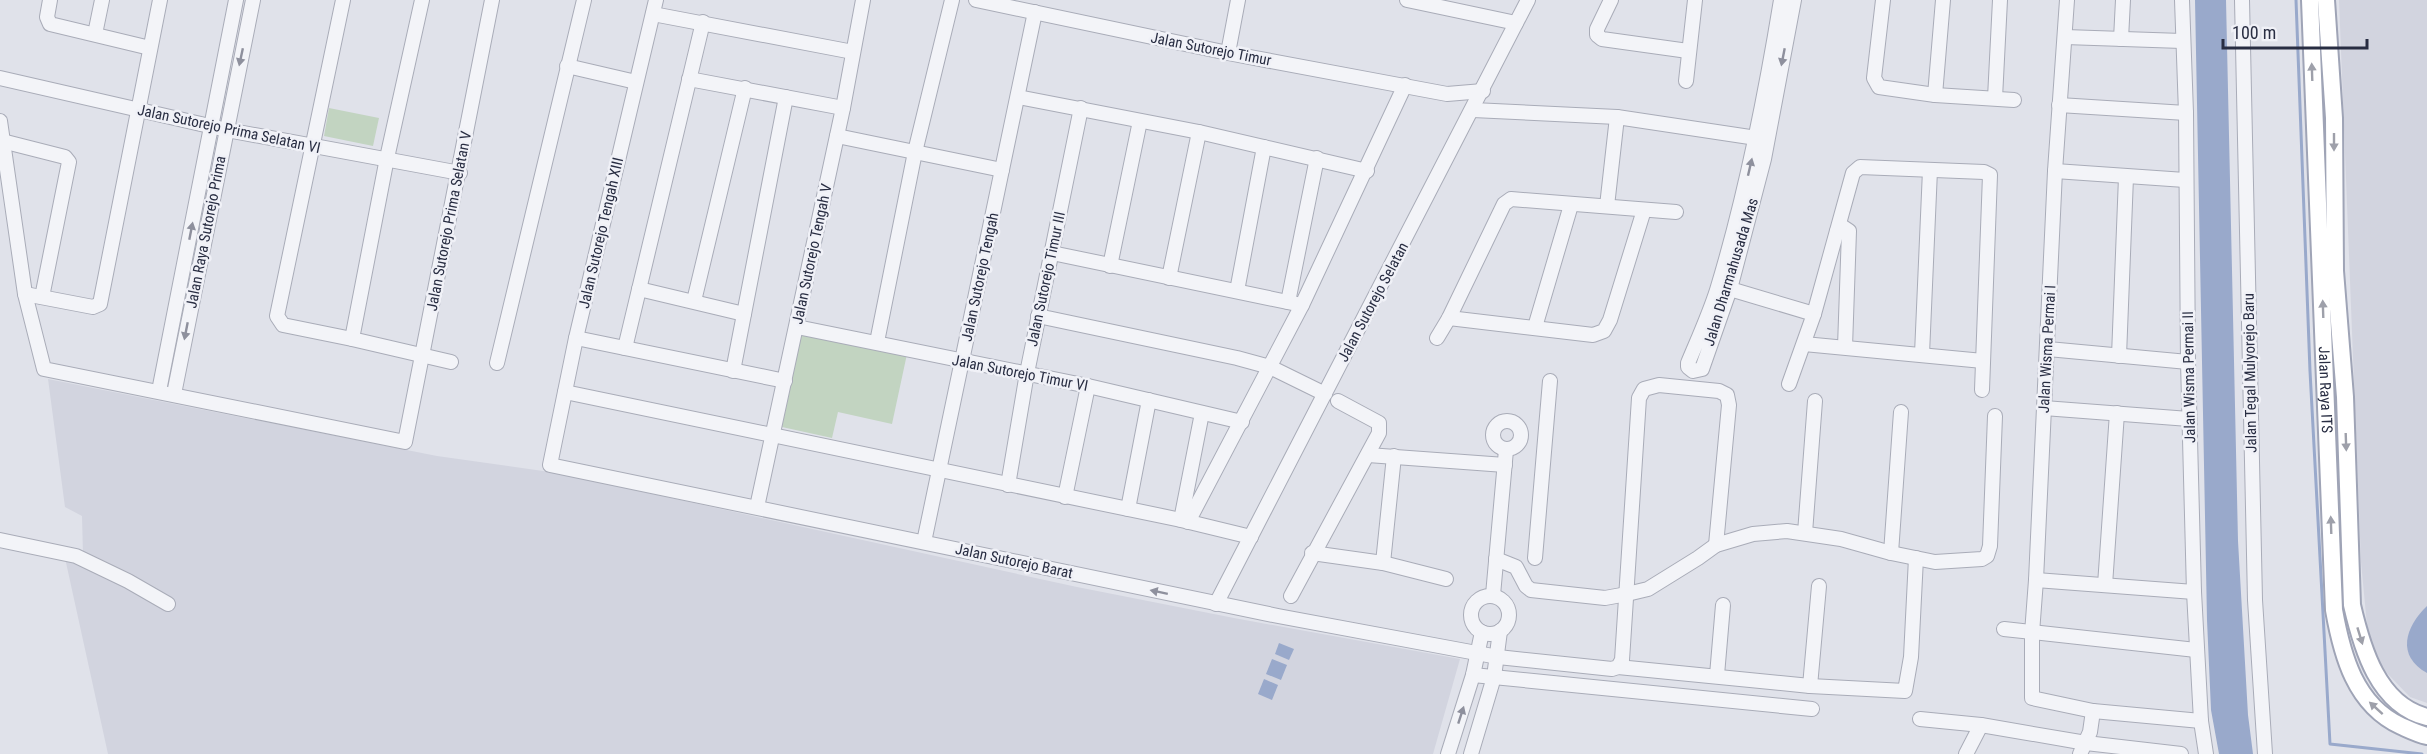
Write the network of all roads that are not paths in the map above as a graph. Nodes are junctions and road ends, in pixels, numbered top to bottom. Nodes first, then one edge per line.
1 (50, 0) edge
2 (102, 0) edge
3 (160, 0) edge
4 (236, 0) edge
5 (253, 0) edge
6 (344, 0) edge
7 (422, 0) edge
8 (492, 0) edge
9 (584, 0) edge
10 (863, 0) edge
11 (952, 0) edge
12 (976, 0) edge
13 (1238, 0) edge
14 (1407, 0) edge
15 (1528, 0) edge
16 (1611, 0) edge
17 (1695, 0) edge
18 (1781, 0) edge
19 (1794, 0) edge
20 (1884, 0) edge
21 (1943, 0) edge
22 (2001, 0) edge
23 (2067, 0) edge
24 (2123, 0) edge
25 (2182, 0) edge
26 (2242, 0) edge
27 (2310, 0) edge
28 (2326, 0) edge
29 (655, 7) edge
30 (1035, 12) junction
31 (703, 22) junction
32 (1516, 23) junction
33 (95, 34) junction
34 (2065, 37) junction
35 (2121, 39) junction
36 (2182, 41) junction
37 (150, 48) junction
38 (1688, 51) junction
39 (853, 52) junction
40 (1228, 53) junction
41 (567, 66) junction
42 (0, 78) edge
43 (689, 79) junction
44 (1686, 81) dead end
45 (636, 82) junction
46 (1406, 85) junction
47 (745, 88) junction
48 (1483, 91) junction
49 (1447, 94) junction
50 (1935, 95) junction
51 (786, 97) junction
52 (1018, 97) junction
53 (1995, 98) junction
54 (2014, 100) dead end
55 (2333, 100) junction
56 (2313, 101) junction
57 (2059, 105) junction
58 (843, 108) junction
59 (1081, 108) junction
60 (138, 110) junction
61 (1473, 110) junction
62 (2186, 113) junction
63 (1617, 117) junction
64 (2315, 118) junction
65 (2334, 118) junction
66 (0, 121) edge
67 (1140, 121) junction
68 (211, 126) junction
69 (227, 130) junction
70 (1199, 132) junction
71 (837, 136) junction
72 (1762, 139) junction
73 (2, 141) junction
74 (313, 147) junction
75 (1264, 147) junction
76 (915, 152) junction
77 (387, 158) junction
78 (1317, 158) junction
79 (1002, 170) junction
80 (1930, 170) junction
81 (1367, 171) junction
82 (2055, 171) junction
83 (460, 172) junction
84 (2126, 177) junction
85 (2185, 180) junction
86 (1571, 205) junction
87 (1608, 206) junction
88 (1644, 210) junction
89 (1676, 212) dead end
90 (1837, 231) junction
91 (1052, 253) junction
92 (1110, 266) junction
93 (1169, 278) junction
94 (639, 289) junction
95 (1730, 289) junction
96 (1237, 291) junction
97 (25, 294) junction
98 (42, 297) junction
99 (694, 301) junction
100 (1288, 302) junction
101 (1302, 305) junction
102 (744, 314) junction
103 (1814, 314) junction
104 (1038, 316) junction
105 (1449, 318) junction
106 (797, 327) junction
107 (1535, 327) junction
108 (576, 338) junction
109 (1437, 338) dead end
110 (352, 339) junction
111 (877, 342) junction
112 (1804, 344) junction
113 (1845, 347) junction
114 (625, 348) junction
115 (2048, 349) junction
116 (1922, 354) junction
117 (422, 356) junction
118 (2119, 356) junction
119 (962, 361) junction
120 (1983, 361) junction
121 (452, 362) dead end
122 (2188, 362) junction
123 (498, 363) dead end
124 (1270, 367) junction
125 (733, 370) junction
126 (1027, 373) junction
127 (784, 381) junction
128 (1550, 381) dead end
129 (1789, 384) dead end
130 (1088, 386) junction
131 (2344, 386) junction
132 (2326, 389) junction
133 (1982, 390) dead end
134 (159, 391) junction
135 (565, 392) junction
136 (174, 394) junction
137 (1331, 398) junction
138 (1149, 400) junction
139 (1815, 401) dead end
140 (2345, 405) junction
141 (2327, 406) junction
142 (2044, 408) junction
143 (1901, 412) dead end
144 (1202, 413) junction
145 (2117, 413) junction
146 (1995, 416) dead end
147 (2189, 419) junction
148 (1242, 422) junction
149 (772, 434) junction
150 (1521, 436) junction
151 (1545, 438) junction
152 (1506, 450) junction
153 (1368, 455) junction
154 (1394, 456) junction
155 (551, 465) joint
156 (1505, 465) junction
157 (940, 471) junction
158 (1008, 485) junction
159 (1065, 496) junction
160 (757, 507) junction
161 (1128, 509) junction
162 (1185, 521) junction
163 (1806, 532) junction
164 (1251, 537) junction
165 (0, 540) edge
166 (924, 542) junction
167 (1716, 545) junction
168 (1312, 553) junction
169 (1891, 553) junction
170 (1535, 558) dead end
171 (1916, 558) junction
172 (1496, 559) junction
173 (1383, 563) junction
174 (1446, 579) dead end
175 (2036, 580) junction
176 (2105, 585) junction
177 (1819, 586) dead end
178 (2194, 592) junction
179 (1628, 594) junction
180 (1291, 596) dead end
181 (1493, 596) junction
182 (168, 604) dead end
183 (1216, 604) junction
184 (1723, 604) dead end
185 (2004, 629) dead end
186 (1500, 631) junction
187 (1482, 632) junction
188 (2032, 633) junction
189 (2196, 650) junction
190 (1477, 653) junction
191 (1498, 657) junction
192 (1618, 667) junction
193 (1473, 675) junction
194 (1717, 675) junction
195 (1494, 676) junction
196 (1810, 686) junction
197 (1812, 710) dead end
198 (2427, 717) edge
199 (1920, 719) dead end
200 (2201, 721) junction
201 (1981, 725) junction
202 (2088, 732) edge
203 (2427, 736) edge
204 (2265, 749) edge
205 (1448, 754) edge
206 (1471, 754) edge
207 (1966, 754) edge
208 (2181, 754) edge
209 (2206, 754) edge

1 - 33 street
2 - 33 street
3 - 37 street
4 - 68 street, Jalan Raya Sutorejo Prima
5 -> 69 street, Jalan Raya Sutorejo Prima
6 - 74 street
7 - 77 street
8 - 83 street, Jalan Sutorejo Prima Selatan V
9 - 41 street
10 - 39 street, Jalan Sutorejo Tengah V
11 - 76 street
12 - 30 street, Jalan Sutorejo Timur
13 - 40 street
14 - 32 street
15 - 32 street, Jalan Sutorejo Selatan
16 - 38 street
17 - 38 street
18 - 72 street, Jalan Dharmahusada Mas
19 -> 72 street, Jalan Dharmahusada Mas
20 - 50 street
21 - 50 street
22 - 53 street
23 - 34 street, Jalan Wisma Permai I
24 - 35 street
25 - 36 street, Jalan Wisma Permai II
26 - 204 street, Jalan Tegal Mulyorejo Baru
56 -> 27 main road, Jalan Raya ITS
28 - 55 main road, Jalan Raya ITS
29 - 31 street
29 - 45 street, Jalan Sutorejo Tengah XIII
30 - 40 street, Jalan Sutorejo Timur
30 - 52 street, Jalan Sutorejo Tengah
31 - 39 street
31 - 43 street
32 - 48 street, Jalan Sutorejo Selatan
33 - 37 street
34 - 35 street
34 - 57 street, Jalan Wisma Permai I
35 - 36 street
36 - 62 street, Jalan Wisma Permai II
37 - 60 street
38 - 44 street
39 - 58 street, Jalan Sutorejo Tengah V
40 - 46 street, Jalan Sutorejo Timur
41 - 45 street
41 - 123 street
42 - 60 street, Jalan Sutorejo Prima Selatan VI
43 - 47 street
43 - 94 street
45 - 108 street, Jalan Sutorejo Tengah XIII
46 - 49 street, Jalan Sutorejo Timur
46 - 81 street
47 - 51 street
47 - 99 street
48 - 49 street, Jalan Sutorejo Timur
48 - 61 street, Jalan Sutorejo Selatan
49 - 61 street, Jalan Sutorejo Timur
50 - 53 street
51 - 58 street
51 - 102 street
52 - 59 street
52 - 79 street, Jalan Sutorejo Tengah
53 - 54 street
55 - 56 main road
55 - 65 main road, Jalan Raya ITS
56 - 64 main road, Jalan Raya ITS
57 - 62 street
57 - 82 street, Jalan Wisma Permai I
58 - 71 street, Jalan Sutorejo Tengah V
59 - 67 street
59 - 91 street, Jalan Sutorejo Timur III
60 - 68 street, Jalan Sutorejo Prima Selatan VI
60 - 98 street
61 - 63 street
61 - 137 street, Jalan Sutorejo Selatan
62 - 85 street, Jalan Wisma Permai II
63 - 72 street
63 - 87 street
64 - 65 main road
132 -> 64 main road, Jalan Raya ITS
65 -> 131 main road, Jalan Raya ITS
66 - 73 street
67 - 70 street
67 - 92 street
68 - 69 street, Jalan Sutorejo Prima Selatan VI
134 -> 68 street, Jalan Raya Sutorejo Prima
69 - 74 street, Jalan Sutorejo Prima Selatan VI
69 -> 136 street, Jalan Raya Sutorejo Prima
70 - 75 street
70 - 93 street
71 - 76 street
71 - 106 street, Jalan Sutorejo Tengah V
72 - 95 street, Jalan Dharmahusada Mas
95 -> 72 street, Jalan Dharmahusada Mas
73 - 97 street
73 - 98 street
74 - 77 street, Jalan Sutorejo Prima Selatan VI
74 - 110 street
75 - 78 street
75 - 96 street
76 - 79 street
76 - 111 street
77 - 83 street, Jalan Sutorejo Prima Selatan VI
77 - 110 street
78 - 81 street
78 - 100 street
79 - 119 street, Jalan Sutorejo Tengah
80 - 90 street
80 - 116 street
80 - 120 street
81 - 101 street
82 - 84 street
82 - 115 street, Jalan Wisma Permai I
83 - 117 street, Jalan Sutorejo Prima Selatan V
84 - 85 street
84 - 118 street
85 - 122 street, Jalan Wisma Permai II
86 - 87 street
86 - 105 street
86 - 107 street
87 - 88 street
88 - 89 street
88 - 107 street
90 - 103 street
90 - 113 street
91 - 92 street
91 - 104 street, Jalan Sutorejo Timur III
92 - 93 street
93 - 96 street
94 - 99 street
94 - 114 street
95 - 103 street
96 - 100 street
97 - 98 street
97 - 134 street
99 - 102 street
100 - 101 street
101 - 124 street
102 - 125 street
103 - 112 street
104 - 124 street
104 - 126 street, Jalan Sutorejo Timur III
105 - 107 street
105 - 109 street
106 - 111 street, Jalan Sutorejo Timur VI
106 - 127 street, Jalan Sutorejo Tengah V
108 - 114 street
108 - 135 street, Jalan Sutorejo Tengah XIII
110 - 117 street
111 - 119 street, Jalan Sutorejo Timur VI
112 - 113 street
112 - 129 street
113 - 116 street
114 - 125 street
115 - 118 street
115 - 142 street, Jalan Wisma Permai I
116 - 120 street
117 - 121 street
117 - 136 street, Jalan Sutorejo Prima Selatan V
118 - 122 street
119 - 126 street, Jalan Sutorejo Timur VI
119 - 157 street, Jalan Sutorejo Tengah
120 - 133 street
122 - 147 street, Jalan Wisma Permai II
124 - 137 street
124 - 148 street
125 - 127 street
126 - 130 street, Jalan Sutorejo Timur VI
126 - 158 street, Jalan Sutorejo Timur III
127 - 149 street, Jalan Sutorejo Tengah V
128 - 151 street
130 - 138 street, Jalan Sutorejo Timur VI
130 - 159 street
131 - 132 main road
131 - 140 main road, Jalan Raya ITS
132 - 141 main road, Jalan Raya ITS
134 - 136 street
135 - 149 street
135 - 155 street, Jalan Sutorejo Tengah XIII
137 - 153 street
137 - 164 street, Jalan Sutorejo Selatan
138 - 144 street, Jalan Sutorejo Timur VI
138 - 161 street
139 - 163 street
140 - 141 main road
140 -> 198 main road, Jalan Raya ITS
203 -> 141 main road, Jalan Raya ITS
142 - 145 street
142 - 175 street, Jalan Wisma Permai I
143 - 169 street
144 - 148 street, Jalan Sutorejo Timur VI
144 - 162 street
145 - 147 street
145 - 176 street
146 - 171 street
147 - 178 street, Jalan Wisma Permai II
148 - 162 street
149 - 157 street
149 - 160 street, Jalan Sutorejo Tengah V
150 - 151 street
150 - 152 street
150 - 152 street
151 - 170 street
152 - 156 street
153 - 154 street
153 - 168 street
154 - 156 street
154 - 173 street
155 - 160 street, Jalan Sutorejo Barat
156 - 172 street
157 - 158 street
157 - 166 street, Jalan Sutorejo Tengah
158 - 159 street
159 - 161 street
160 - 166 street, Jalan Sutorejo Barat
161 - 162 street
162 - 164 street
163 - 167 street
163 - 169 street
164 - 183 street, Jalan Sutorejo Selatan
165 - 182 street
183 -> 166 street, Jalan Sutorejo Barat
167 - 179 street
167 - 179 street
168 - 173 street
168 - 180 street
169 - 171 street
171 - 196 street, Jalan Sutorejo Barat
172 - 179 street
172 - 181 street
173 - 174 street
175 - 176 street
175 - 188 street, Jalan Wisma Permai I
176 - 178 street
177 - 196 street
178 - 189 street, Jalan Wisma Permai II
179 - 192 street
181 - 186 street
181 - 187 street
183 - 190 street, Jalan Sutorejo Barat
184 - 194 street
185 - 188 street
186 - 187 street
186 - 191 street
187 - 190 street
188 - 189 street
188 - 202 street, Jalan Wisma Permai I
189 - 200 street, Jalan Wisma Permai II
190 - 191 street, Jalan Sutorejo Barat
190 - 193 street
191 - 192 street, Jalan Sutorejo Barat
191 - 195 street
192 - 194 street, Jalan Sutorejo Barat
193 - 195 street
205 -> 193 street
194 - 196 street, Jalan Sutorejo Barat
195 - 197 street
195 - 206 street
199 - 201 street
200 - 202 street
200 - 209 street, Jalan Wisma Permai II
201 - 202 street
201 - 207 street
202 - 208 street

